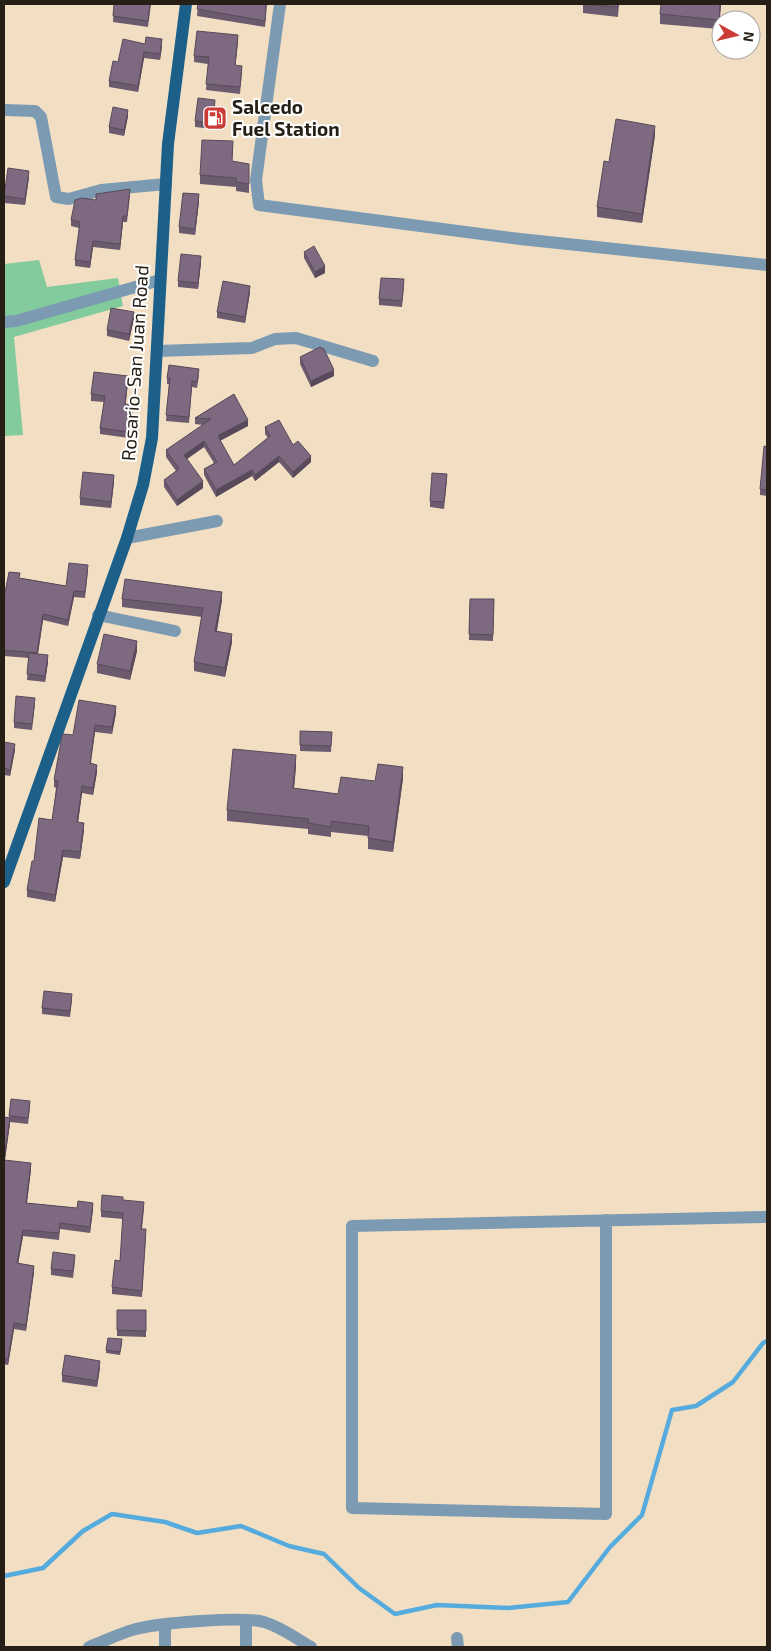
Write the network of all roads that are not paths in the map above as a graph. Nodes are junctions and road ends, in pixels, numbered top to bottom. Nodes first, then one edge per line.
1 (186, 4) edge
2 (280, 4) edge
3 (4, 110) edge
4 (166, 184) junction
5 (767, 265) edge
6 (160, 280) junction
7 (4, 322) edge
8 (156, 351) junction
9 (373, 361) dead end
10 (217, 521) dead end
11 (127, 538) junction
12 (98, 615) junction
13 (175, 631) dead end
14 (4, 882) edge
15 (767, 1217) edge
16 (606, 1220) junction
17 (246, 1620) junction
18 (165, 1624) junction
19 (90, 1647) edge
20 (165, 1647) edge
21 (246, 1647) edge
22 (312, 1647) edge

1 - 4 main road, Rosario-San Juan Road
2 - 5 street
3 - 4 street
4 - 6 main road, Rosario-San Juan Road
6 - 7 street
6 - 8 main road, Rosario-San Juan Road
8 - 9 street
8 - 11 main road, Rosario-San Juan Road
10 - 11 street
11 - 12 main road, Rosario-San Juan Road
12 - 13 street
12 - 14 main road, Rosario-San Juan Road
15 - 16 street
16 - 16 street
17 - 18 street
17 - 21 street
17 - 22 street
18 - 19 street
18 - 20 street

